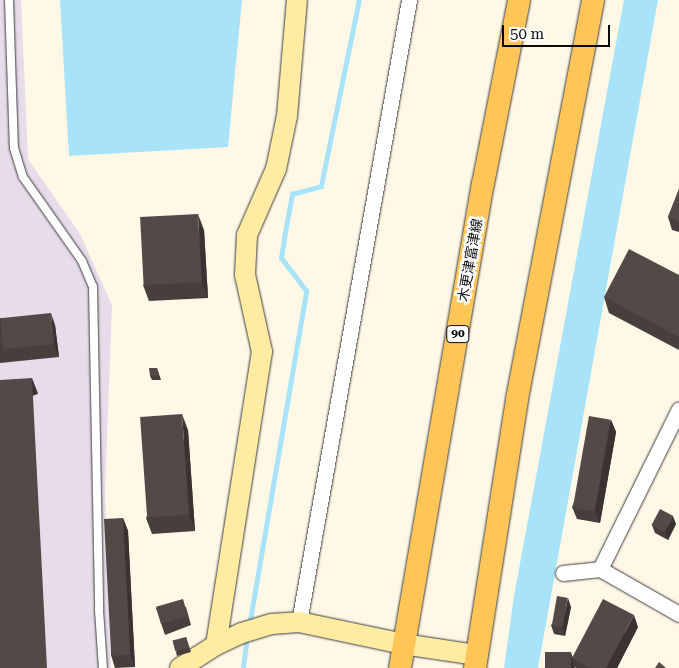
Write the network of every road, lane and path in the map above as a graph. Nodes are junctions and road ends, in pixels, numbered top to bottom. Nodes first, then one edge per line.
1 (9, 0) edge
2 (297, 0) edge
3 (409, 0) edge
4 (519, 0) edge
5 (593, 0) edge
6 (679, 409) edge
7 (600, 569) junction
8 (563, 573) dead end
9 (679, 614) edge
10 (299, 622) junction
11 (403, 644) junction
12 (216, 645) junction
13 (476, 661) edge
14 (103, 668) edge
15 (180, 668) edge
16 (400, 668) edge

1 - 14 lane
2 - 12 street
3 - 10 street
4 - 11 main road, 木更津富津線 / 90
5 - 13 main road
6 - 7 street
7 - 8 street
7 - 9 street
10 - 11 street
10 - 12 street
11 - 13 street
11 - 16 main road, 木更津富津線 / 90
12 - 15 street

